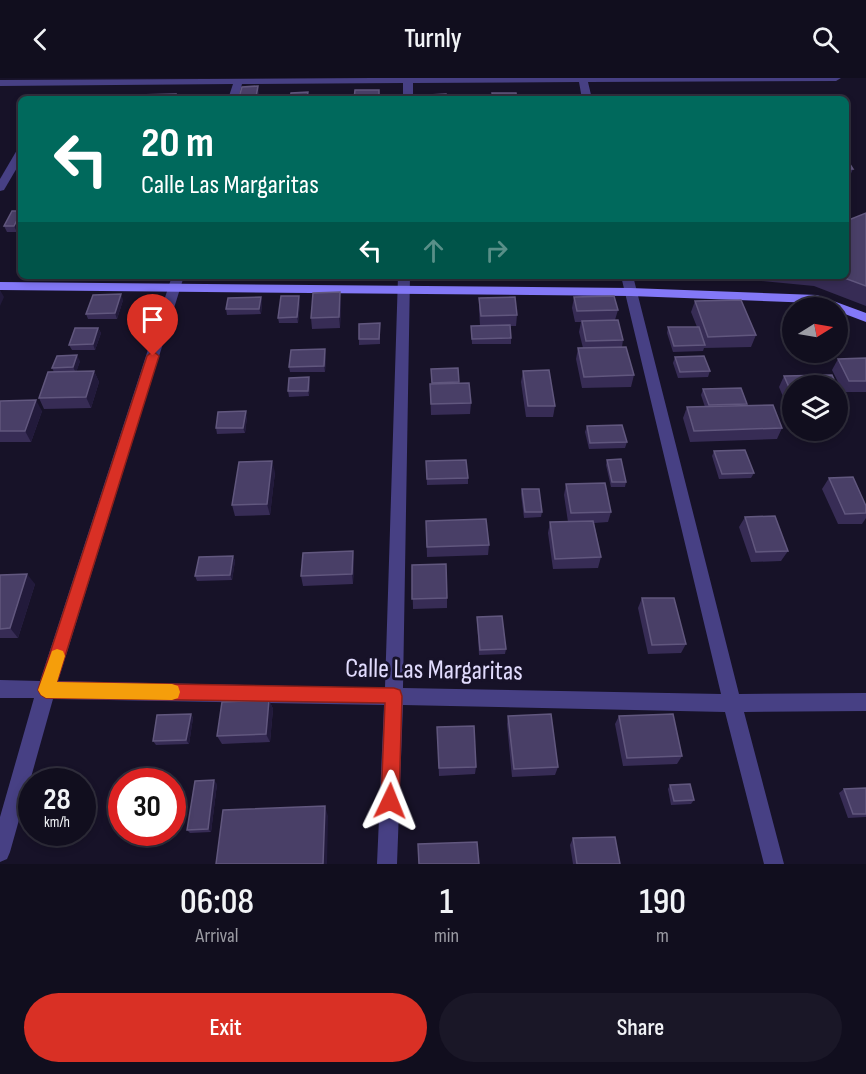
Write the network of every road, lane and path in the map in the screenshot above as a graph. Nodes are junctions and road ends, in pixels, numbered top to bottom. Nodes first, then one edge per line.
1 (836, 78) edge
2 (583, 80) junction
3 (408, 82) junction
4 (0, 83) edge
5 (238, 83) junction
6 (234, 96) edge
7 (408, 96) edge
8 (586, 96) edge
9 (18, 157) edge
10 (0, 189) edge
11 (176, 282) edge
12 (404, 283) edge
13 (629, 284) edge
14 (0, 286) edge
15 (866, 318) edge
16 (0, 689) edge
17 (46, 690) junction
18 (394, 696) junction
19 (866, 702) edge
20 (732, 703) junction
21 (0, 852) edge
22 (387, 864) edge
23 (774, 864) edge

1 - 2 street
2 - 3 street
2 - 8 street
3 - 5 street
3 - 7 street
4 - 5 street
5 - 6 street
9 - 10 street
11 - 12 street
11 - 14 street
11 - 17 street
12 - 13 street
12 - 18 street
13 - 15 street
13 - 20 street
16 - 17 street, Calle Las Margaritas
17 - 18 street, Calle Las Margaritas
17 - 21 street
18 - 20 street, Calle Las Margaritas
18 - 22 street
19 - 20 street, Calle Las Margaritas
20 - 23 street

